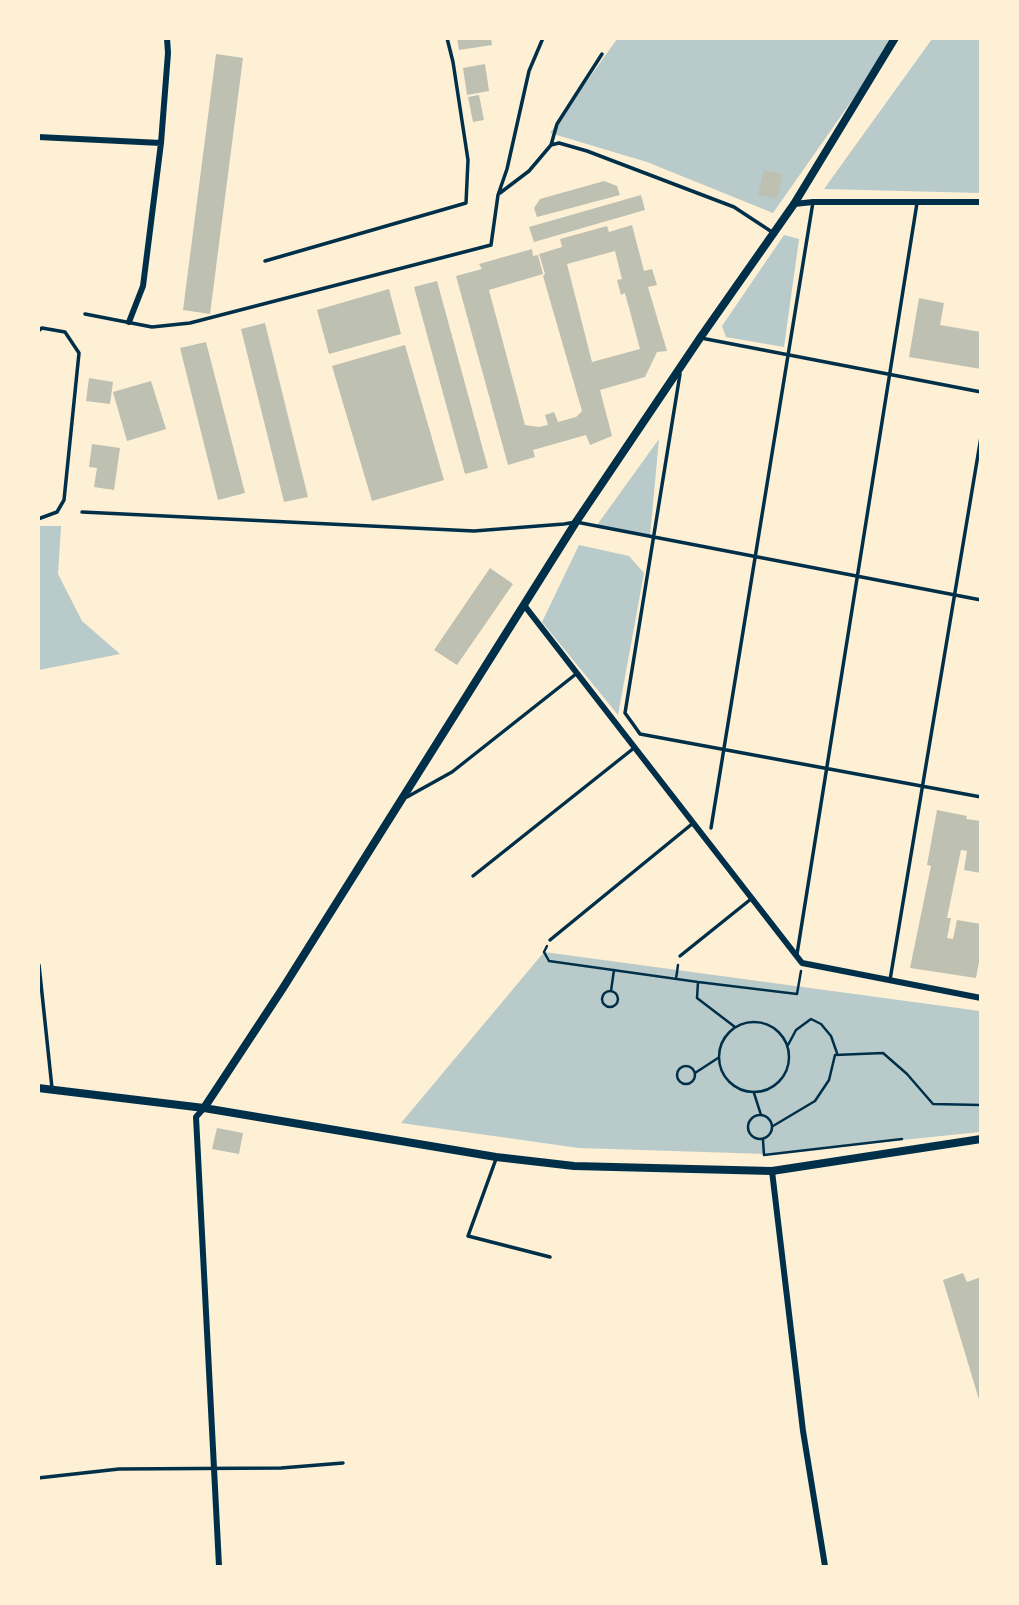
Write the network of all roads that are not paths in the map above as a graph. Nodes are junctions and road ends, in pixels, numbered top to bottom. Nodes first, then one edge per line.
1 (167, 38) edge
2 (447, 38) edge
3 (543, 38) edge
4 (895, 38) edge
5 (602, 54) dead end
6 (38, 137) edge
7 (161, 143) junction
8 (551, 145) junction
9 (498, 195) junction
10 (813, 202) junction
11 (917, 202) junction
12 (981, 202) edge
13 (794, 204) junction
14 (773, 233) junction
15 (265, 261) dead end
16 (85, 314) dead end
17 (129, 322) junction
18 (38, 331) edge
19 (700, 338) junction
20 (788, 355) junction
21 (681, 366) junction
22 (889, 374) junction
23 (981, 392) edge
24 (981, 437) edge
25 (82, 512) dead end
26 (38, 519) edge
27 (576, 522) junction
28 (654, 537) junction
29 (755, 556) junction
30 (857, 576) junction
31 (954, 595) junction
32 (981, 600) edge
33 (524, 605) junction
34 (578, 673) junction
35 (635, 747) junction
36 (724, 749) junction
37 (826, 767) junction
38 (923, 785) junction
39 (981, 797) edge
40 (401, 800) junction
41 (694, 822) junction
42 (711, 828) dead end
43 (473, 876) dead end
44 (752, 898) junction
45 (550, 940) road end
46 (796, 955) junction
47 (680, 956) road end
48 (39, 965) edge
49 (890, 980) junction
50 (981, 998) edge
51 (38, 1088) edge
52 (52, 1090) junction
53 (204, 1108) junction
54 (981, 1139) edge
55 (496, 1157) junction
56 (772, 1171) junction
57 (550, 1257) dead end
58 (343, 1463) dead end
59 (212, 1469) junction
60 (38, 1478) edge
61 (219, 1566) edge
62 (825, 1566) edge

1 - 7 street
2 - 15 lane
3 - 9 lane
4 - 13 street
5 - 8 lane
6 - 7 street
7 - 17 street
8 - 9 lane
8 - 14 lane
9 - 17 lane
10 - 11 street
10 - 13 street
10 - 20 lane
11 - 12 street
11 - 22 lane
13 - 14 street
14 - 19 street
16 - 17 lane
18 - 26 lane
19 - 20 lane
19 - 21 street
20 - 22 lane
20 - 29 lane
21 - 27 street
21 - 28 lane
22 - 23 lane
22 - 30 lane
24 - 31 lane
25 - 27 lane
27 - 28 lane
27 - 33 street
28 - 29 lane
28 - 36 lane
29 - 30 lane
29 - 36 lane
30 - 31 lane
30 - 37 lane
31 - 32 lane
31 - 38 lane
33 - 34 street
33 - 40 street
34 - 35 street
34 - 40 lane
35 - 41 street
35 - 43 lane
36 - 37 lane
36 - 42 lane
37 - 38 lane
37 - 46 lane
38 - 39 lane
38 - 49 lane
40 - 53 street
41 - 44 street
41 - 45 lane
44 - 46 street
44 - 47 lane
46 - 49 street
48 - 52 lane
49 - 50 street
51 - 52 street
52 - 53 street
53 - 55 street
53 - 59 street
54 - 56 street
55 - 56 street
55 - 57 lane
56 - 62 street
58 - 59 lane
59 - 60 lane
59 - 61 street

